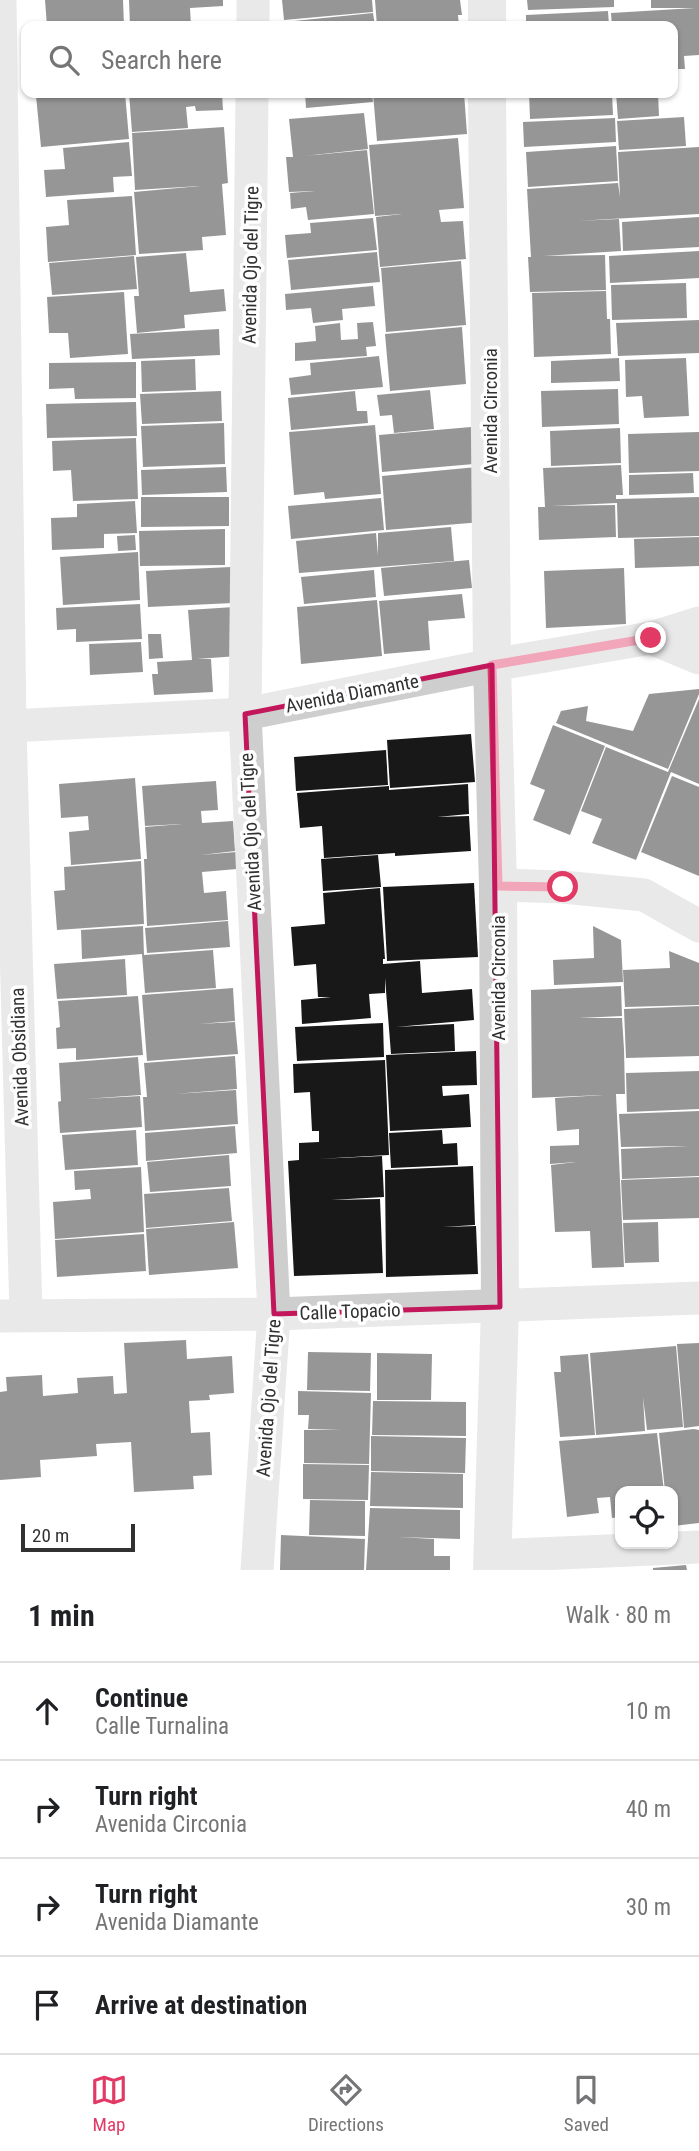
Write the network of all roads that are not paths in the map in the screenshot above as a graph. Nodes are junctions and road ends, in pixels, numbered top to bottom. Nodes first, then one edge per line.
1 (1, 0) edge
2 (253, 0) edge
3 (486, 0) edge
4 (253, 21) edge
5 (487, 21) edge
6 (252, 98) edge
7 (487, 98) edge
8 (699, 623) edge
9 (651, 638) junction
10 (699, 658) edge
11 (492, 665) junction
12 (245, 714) junction
13 (5, 725) edge
14 (498, 886) junction
15 (699, 926) edge
16 (699, 1298) edge
17 (500, 1307) junction
18 (274, 1314) junction
19 (13, 1316) edge
20 (699, 1547) edge
21 (492, 1563) edge
22 (257, 1570) edge

1 - 13 street, Avenida Obsidiana
2 - 4 street
3 - 5 street
6 - 12 street, Avenida Ojo del Tigre
7 - 11 street, Avenida Circonia
8 - 9 street, Avenida Diamante
9 - 10 street
9 - 11 street, Avenida Diamante
11 - 12 street, Avenida Diamante
11 - 14 street, Avenida Circonia
12 - 13 street, Avenida Diamante
12 - 18 street, Avenida Ojo del Tigre
13 - 19 street, Avenida Obsidiana
14 - 15 street
14 - 17 street, Avenida Circonia
16 - 17 street, Calle Topacio
17 - 18 street, Calle Topacio
17 - 21 street, Avenida Circonia
18 - 19 street, Calle Topacio
18 - 22 street, Avenida Ojo del Tigre
20 - 21 street

